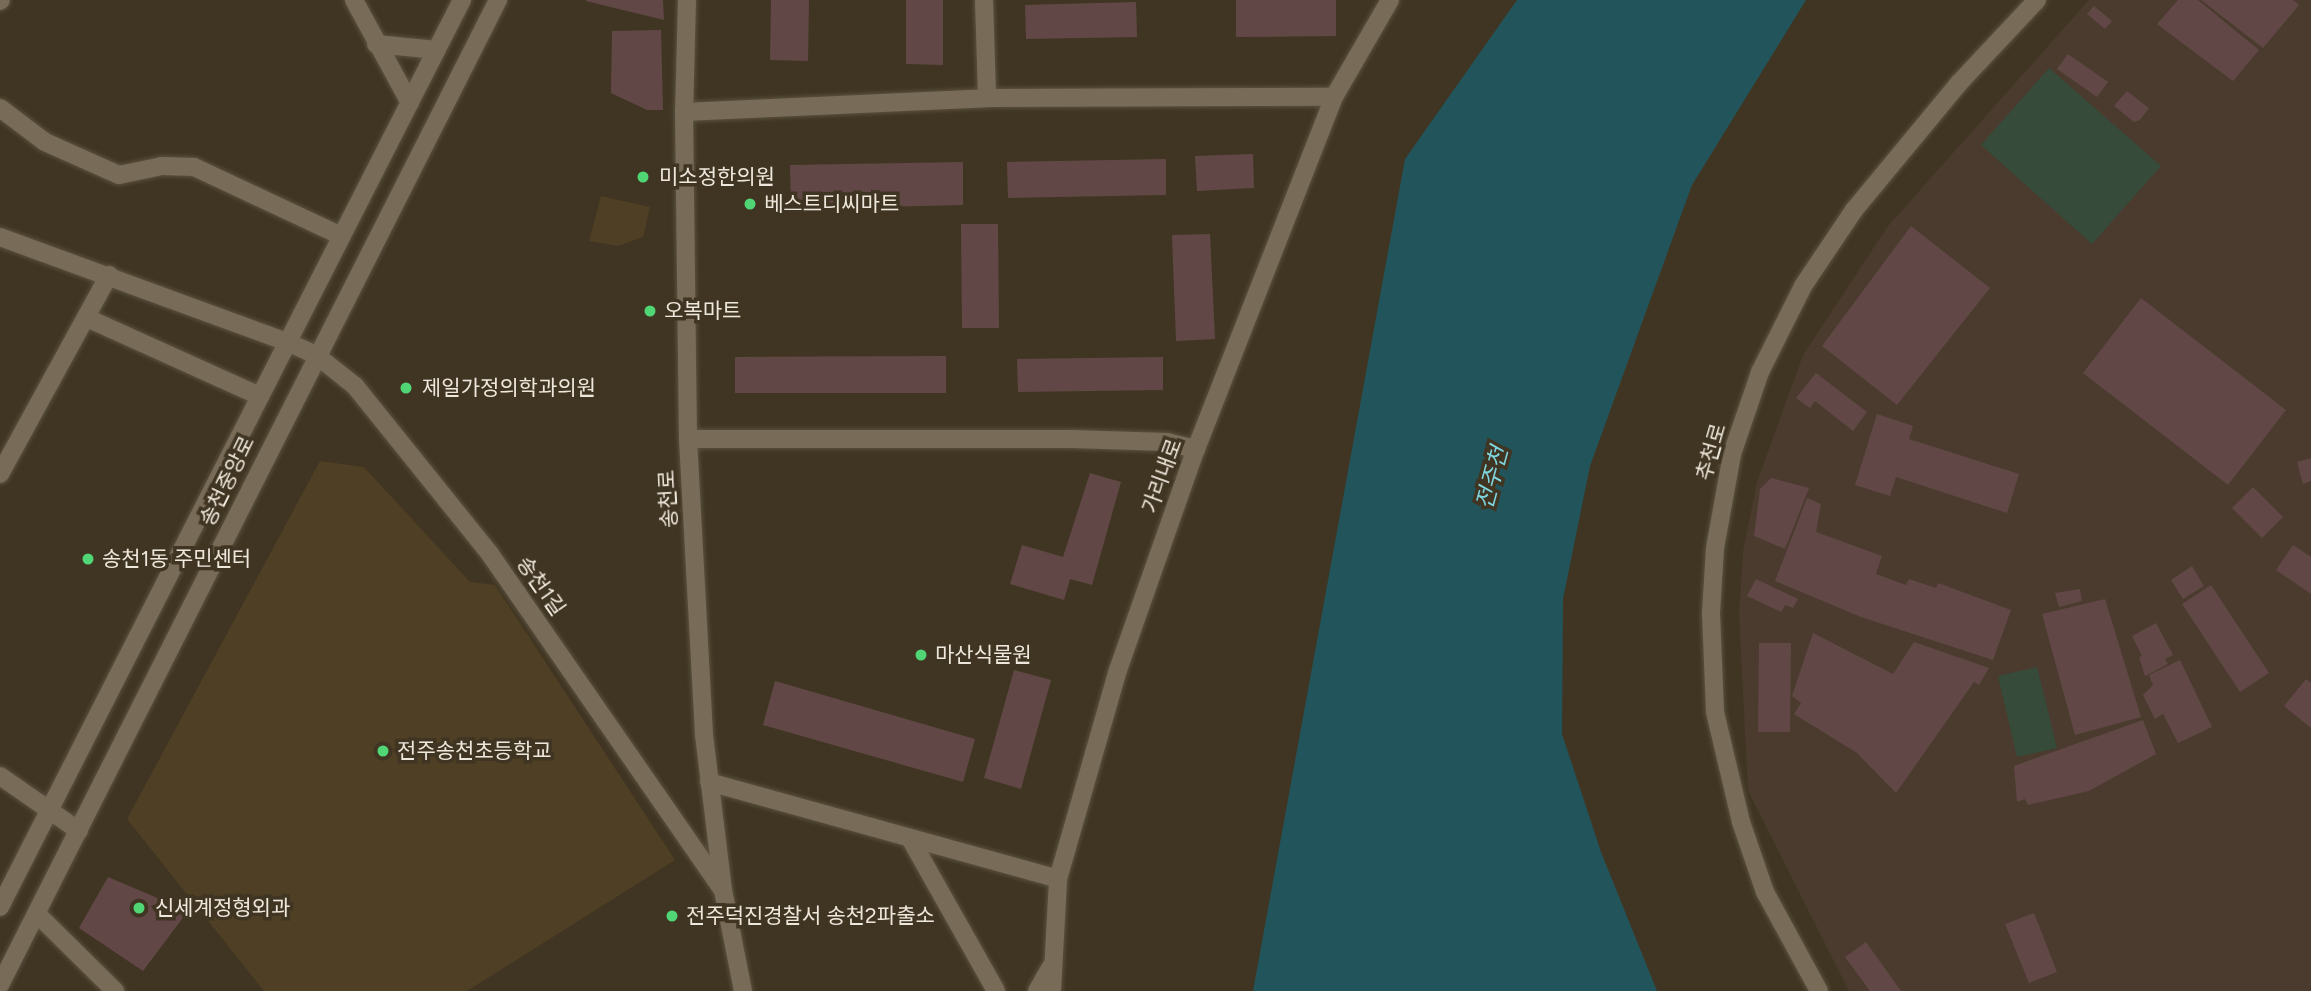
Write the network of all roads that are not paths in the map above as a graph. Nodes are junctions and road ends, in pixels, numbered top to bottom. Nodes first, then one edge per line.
1 (354, 0) edge
2 (462, 0) edge
3 (498, 0) edge
4 (687, 0) edge
5 (984, 0) edge
6 (1390, 0) edge
7 (2037, 0) edge
8 (376, 44) junction
9 (437, 50) junction
10 (1334, 97) junction
11 (987, 98) junction
12 (410, 103) junction
13 (0, 108) edge
14 (684, 112) junction
15 (339, 235) junction
16 (0, 237) edge
17 (109, 275) junction
18 (87, 318) junction
19 (287, 342) junction
20 (316, 355) junction
21 (260, 396) junction
22 (688, 439) junction
23 (1196, 449) junction
24 (0, 474) edge
25 (0, 776) edge
26 (709, 782) junction
27 (49, 813) junction
28 (79, 831) junction
29 (911, 839) junction
30 (1058, 878) junction
31 (723, 890) junction
32 (0, 908) edge
33 (37, 914) junction
34 (1051, 967) junction
35 (0, 985) edge
36 (108, 988) edge
37 (748, 988) edge
38 (996, 991) edge
39 (1037, 991) edge
40 (1052, 991) edge
41 (1819, 991) edge

1 - 8 street
2 - 9 street, 송천중앙로
3 - 20 street, 송천중앙로
4 - 14 street, 송천로
5 - 11 street
6 - 10 street, 가리내로
7 - 41 street, 추천로
8 - 9 street
8 - 12 street
9 - 12 street, 송천중앙로
10 - 11 street
10 - 23 street, 가리내로
11 - 14 street
12 - 15 street, 송천중앙로
13 - 15 street
14 - 22 street, 송천로
15 - 19 street, 송천중앙로
16 - 17 street, 송천1길
17 - 18 street
17 - 19 street, 송천1길
18 - 21 street
18 - 24 street
19 - 20 street, 송천1길
19 - 21 street, 송천중앙로
20 - 28 street, 송천중앙로
20 - 31 street, 송천1길
21 - 27 street, 송천중앙로
22 - 23 street
22 - 26 street, 송천로
23 - 30 street, 가리내로
25 - 27 street
26 - 29 street
26 - 31 street, 송천로
27 - 28 street
27 - 32 street, 송천중앙로
28 - 33 street, 송천중앙로
29 - 30 street
29 - 38 street
30 - 34 street, 가리내로
31 - 37 street, 송천로
33 - 35 street, 송천중앙로
33 - 36 street
34 - 39 street
34 - 40 street, 가리내로

